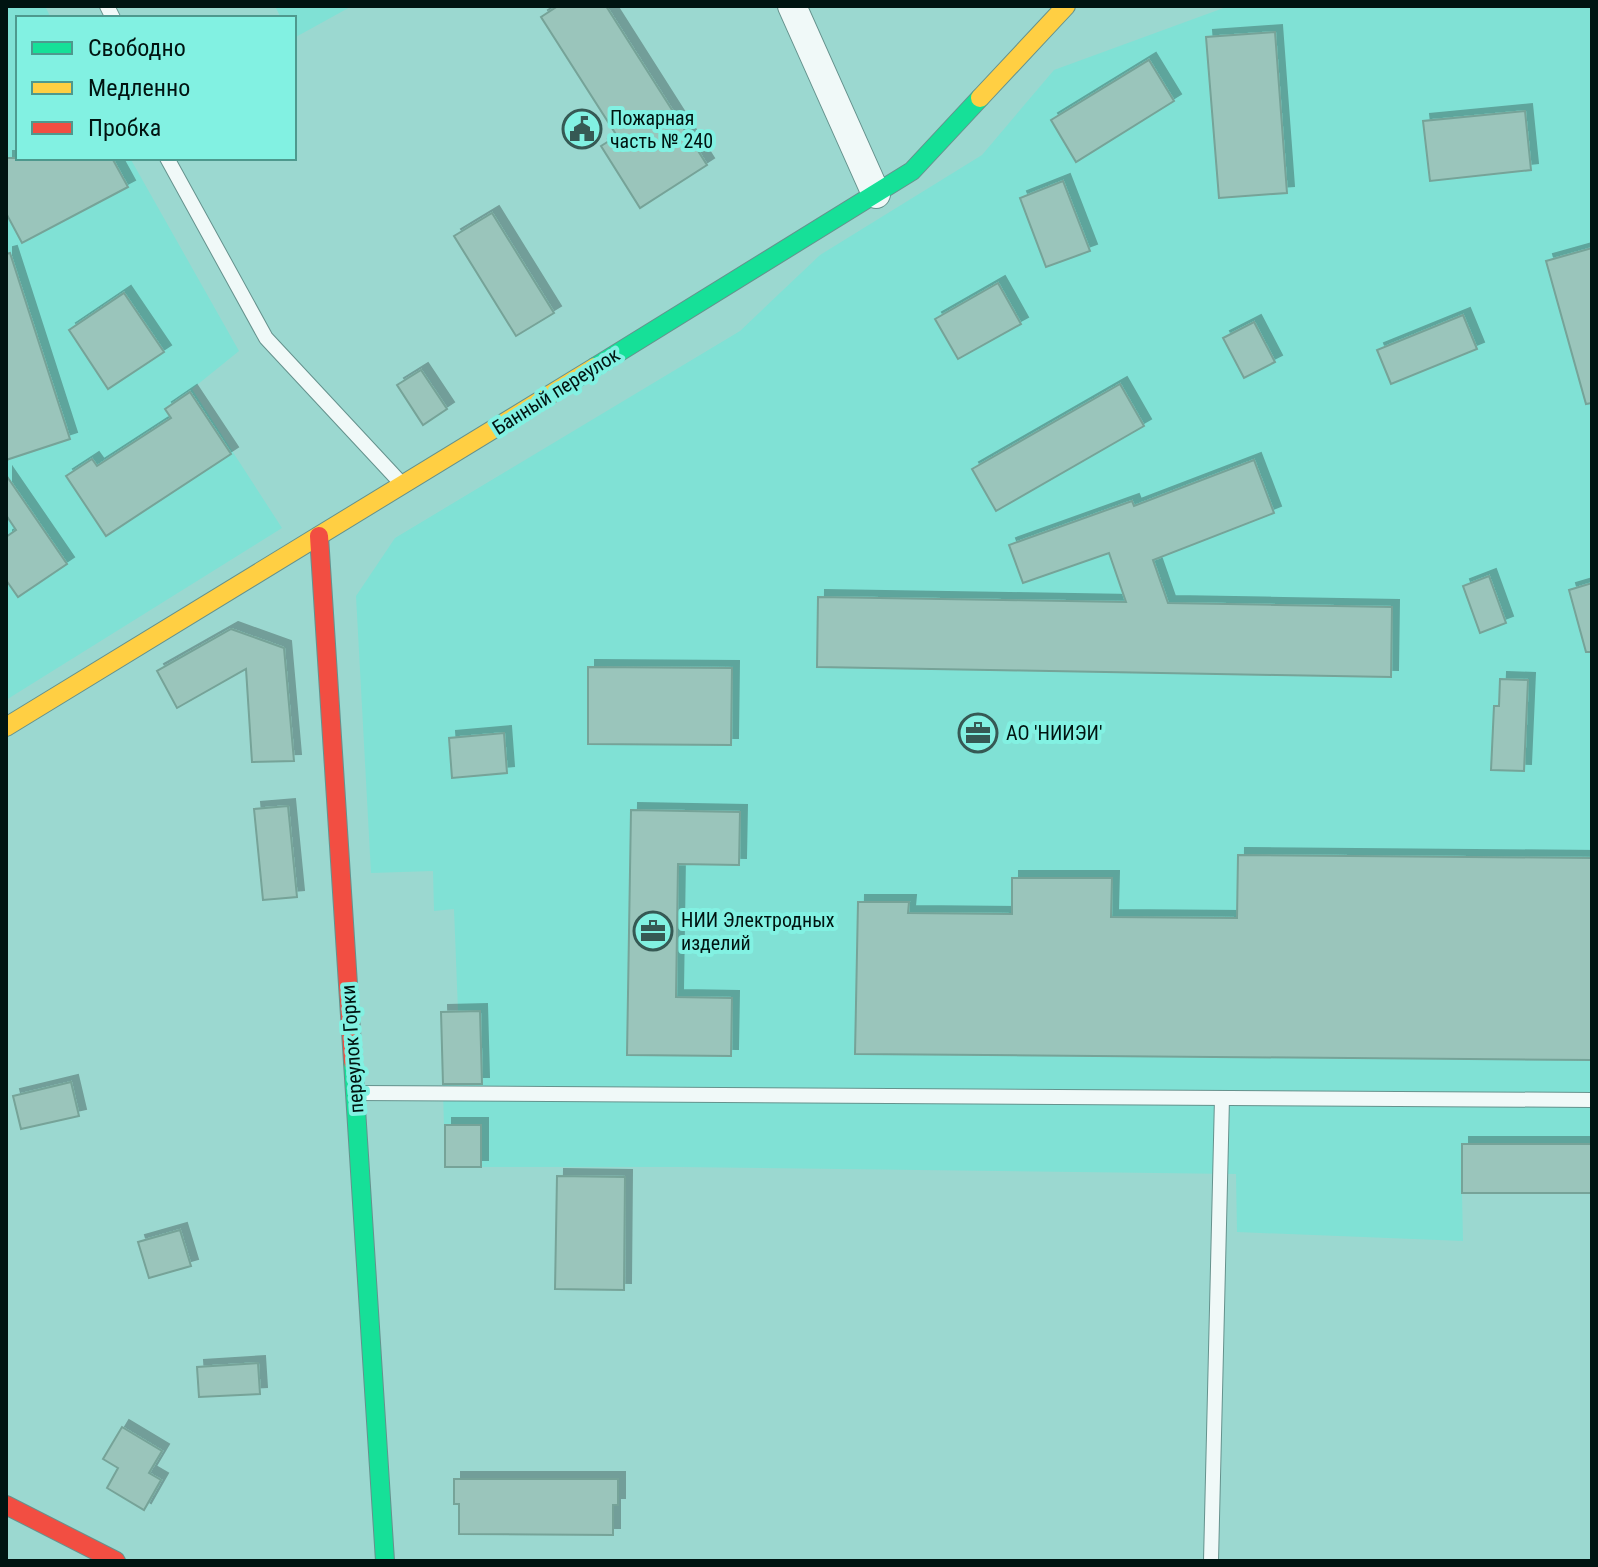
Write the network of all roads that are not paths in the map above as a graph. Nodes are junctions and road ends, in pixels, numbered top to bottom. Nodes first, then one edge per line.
1 (792, 6) edge
2 (1066, 6) edge
3 (168, 160) edge
4 (876, 194) junction
5 (403, 485) junction
6 (319, 536) junction
7 (6, 727) edge
8 (354, 1093) junction
9 (1222, 1098) junction
10 (1592, 1100) edge
11 (6, 1505) edge
12 (116, 1561) edge
13 (385, 1561) edge
14 (1211, 1561) edge

1 - 4 street
2 - 4 street, Банный переулок
3 - 5 lane
4 - 5 street, Банный переулок
5 - 6 street, Банный переулок
6 - 7 street, Банный переулок
6 - 8 street, переулок Горки
8 - 9 lane
8 - 13 street, переулок Горки
9 - 10 lane
9 - 14 lane
11 - 12 street

